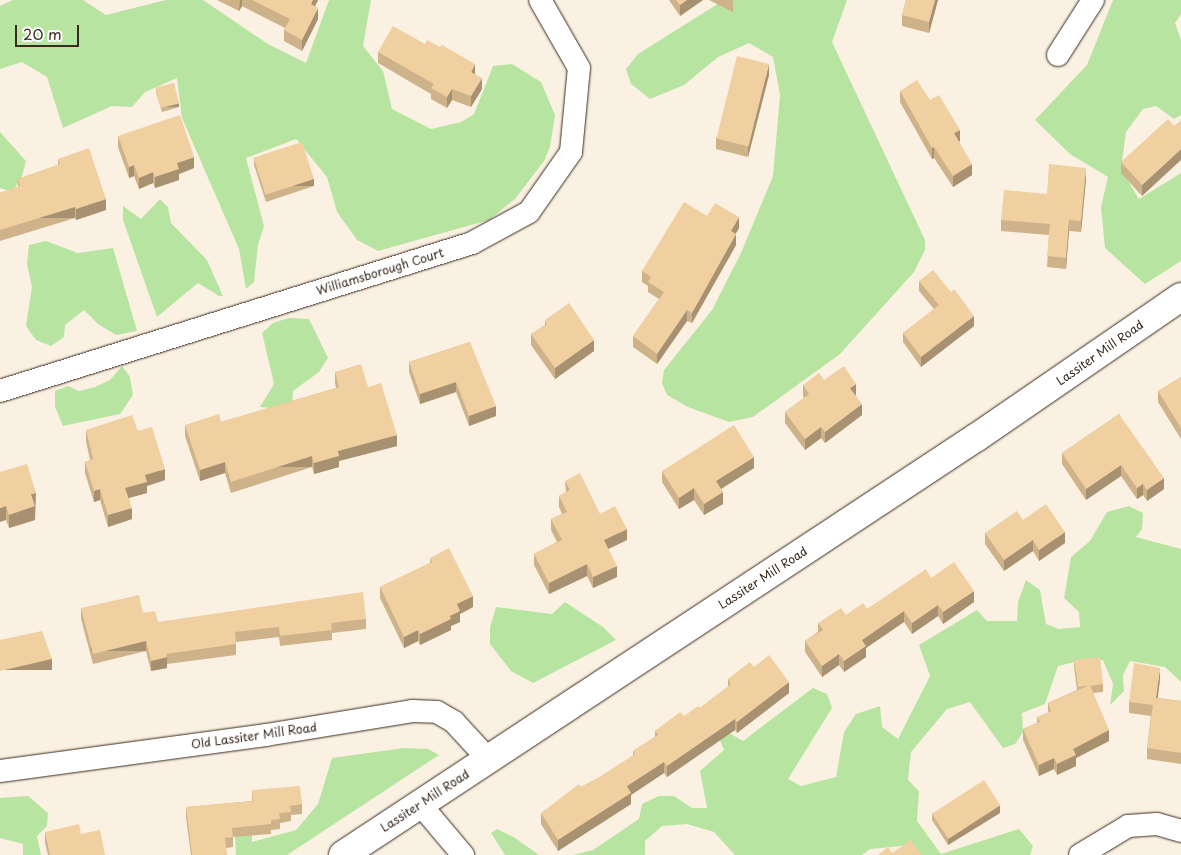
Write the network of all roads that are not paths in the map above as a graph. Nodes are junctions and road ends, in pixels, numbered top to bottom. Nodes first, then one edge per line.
1 (540, 0) edge
2 (1093, 0) edge
3 (1058, 55) dead end
4 (1181, 297) edge
5 (0, 391) edge
6 (488, 759) junction
7 (0, 771) edge
8 (420, 804) junction
9 (1181, 831) edge
10 (343, 855) edge
11 (463, 855) edge
12 (1080, 855) edge

1 - 5 street, Williamsborough Court
2 - 3 street
4 - 6 main road, Lassiter Mill Road
6 - 7 street, Old Lassiter Mill Road
6 - 8 main road, Lassiter Mill Road
8 - 10 main road, Lassiter Mill Road
8 - 11 street
9 - 12 street

